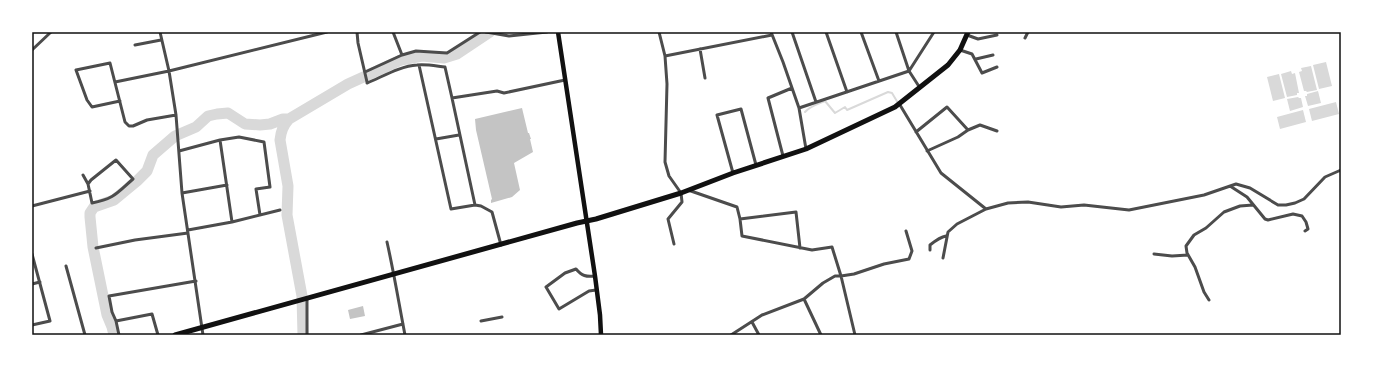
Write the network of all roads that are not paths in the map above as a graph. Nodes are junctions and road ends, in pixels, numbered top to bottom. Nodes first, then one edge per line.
1 (51, 32) edge
2 (160, 32) edge
3 (327, 32) edge
4 (357, 32) edge
5 (393, 32) edge
6 (480, 32) edge
7 (486, 32) edge
8 (547, 32) edge
9 (558, 32) edge
10 (659, 32) edge
11 (792, 32) edge
12 (826, 32) edge
13 (861, 32) edge
14 (896, 32) edge
15 (934, 32) edge
16 (1028, 32) edge
17 (968, 33) edge
18 (771, 34) edge
19 (931, 34) edge
20 (998, 35) dead end
21 (1025, 38) dead end
22 (161, 40) junction
23 (134, 45) dead end
24 (700, 49) junction
25 (32, 50) edge
26 (960, 50) junction
27 (402, 55) junction
28 (993, 55) dead end
29 (665, 56) junction
30 (976, 59) junction
31 (419, 64) junction
32 (997, 67) dead end
33 (169, 71) junction
34 (909, 71) junction
35 (365, 73) junction
36 (705, 78) dead end
37 (565, 80) junction
38 (878, 81) junction
39 (115, 82) junction
40 (792, 88) junction
41 (920, 88) junction
42 (847, 92) junction
43 (452, 98) junction
44 (120, 101) junction
45 (816, 102) junction
46 (900, 105) junction
47 (799, 108) junction
48 (176, 115) junction
49 (968, 130) junction
50 (997, 131) dead end
51 (916, 132) junction
52 (459, 134) junction
53 (436, 139) junction
54 (220, 140) junction
55 (806, 149) junction
56 (178, 151) junction
57 (927, 151) junction
58 (784, 156) junction
59 (756, 165) junction
60 (1341, 170) edge
61 (732, 172) junction
62 (83, 175) dead end
63 (88, 184) junction
64 (227, 185) junction
65 (1230, 186) junction
66 (688, 190) junction
67 (90, 191) junction
68 (182, 193) junction
69 (681, 193) junction
70 (475, 205) junction
71 (1253, 205) junction
72 (32, 206) edge
73 (986, 209) junction
74 (280, 210) dead end
75 (260, 215) junction
76 (740, 218) junction
77 (587, 221) junction
78 (232, 222) junction
79 (188, 231) junction
80 (906, 231) dead end
81 (1305, 231) dead end
82 (946, 236) junction
83 (387, 242) dead end
84 (674, 244) dead end
85 (501, 245) junction
86 (96, 248) dead end
87 (800, 248) junction
88 (930, 250) dead end
89 (32, 254) edge
90 (1154, 254) dead end
91 (1188, 255) junction
92 (943, 258) dead end
93 (66, 266) dead end
94 (394, 275) junction
95 (595, 276) junction
96 (841, 276) junction
97 (196, 281) junction
98 (40, 282) junction
99 (32, 284) edge
100 (596, 290) junction
101 (306, 299) junction
102 (804, 299) junction
103 (1209, 300) dead end
104 (502, 317) dead end
105 (116, 321) junction
106 (482, 321) dead end
107 (752, 322) junction
108 (403, 324) junction
109 (32, 326) edge
110 (202, 328) junction
111 (85, 335) edge
112 (119, 335) edge
113 (158, 335) edge
114 (175, 335) edge
115 (203, 335) edge
116 (307, 335) edge
117 (361, 335) edge
118 (405, 335) edge
119 (601, 335) edge
120 (731, 335) edge
121 (759, 335) edge
122 (821, 335) edge
123 (855, 335) edge

1 - 25 street
2 - 22 street
3 - 33 street
4 - 35 street
5 - 27 street
6 - 27 street
7 - 8 street
9 - 37 main road
10 - 29 street
11 - 45 street
12 - 42 street
13 - 38 street
14 - 34 street
15 - 19 street
16 - 21 street
17 - 20 street
17 - 26 main road
18 - 24 street
18 - 40 street
19 - 34 street
22 - 23 street
22 - 33 street
24 - 29 street
24 - 36 street
26 - 30 street
26 - 41 main road
27 - 35 street
28 - 30 street
29 - 69 street
30 - 32 street
31 - 35 street
31 - 43 street
31 - 53 street
33 - 39 street
33 - 48 street
34 - 38 street
34 - 41 street
37 - 43 street
37 - 77 main road
38 - 42 street
39 - 44 street
39 - 44 street
40 - 47 street
40 - 58 street
41 - 46 main road
42 - 45 street
43 - 52 street
44 - 48 street
45 - 47 street
46 - 51 street
46 - 55 main road
47 - 55 street
48 - 56 street
49 - 50 street
49 - 51 street
49 - 57 street
51 - 57 street
52 - 53 street
52 - 70 street
53 - 70 street
54 - 56 street
54 - 64 street
54 - 75 street
55 - 58 main road
56 - 68 street
57 - 73 street
58 - 59 main road
59 - 61 main road
59 - 61 street
60 - 65 street
61 - 66 main road
62 - 63 street
63 - 67 street
63 - 67 street
64 - 68 street
64 - 78 street
65 - 71 street
65 - 73 street
66 - 69 main road
66 - 76 street
67 - 72 street
68 - 79 street
69 - 77 main road
69 - 84 street
70 - 85 street
71 - 81 street
71 - 91 street
73 - 82 street
74 - 75 street
75 - 78 street
76 - 87 street
76 - 87 street
77 - 85 main road
77 - 95 main road
78 - 79 street
79 - 86 street
79 - 97 street
80 - 96 street
82 - 88 street
82 - 92 street
83 - 94 street
85 - 94 main road
87 - 96 street
89 - 98 street
90 - 91 street
91 - 103 street
93 - 111 street
94 - 101 main road
94 - 108 street
95 - 100 main road
95 - 100 street
96 - 102 street
96 - 123 street
97 - 105 street
97 - 110 street
98 - 99 street
98 - 109 street
100 - 119 main road
101 - 110 main road
101 - 116 street
102 - 107 street
102 - 122 street
104 - 106 street
105 - 112 street
105 - 113 street
107 - 120 street
107 - 121 street
108 - 117 street
108 - 118 street
110 - 114 main road
110 - 115 street

